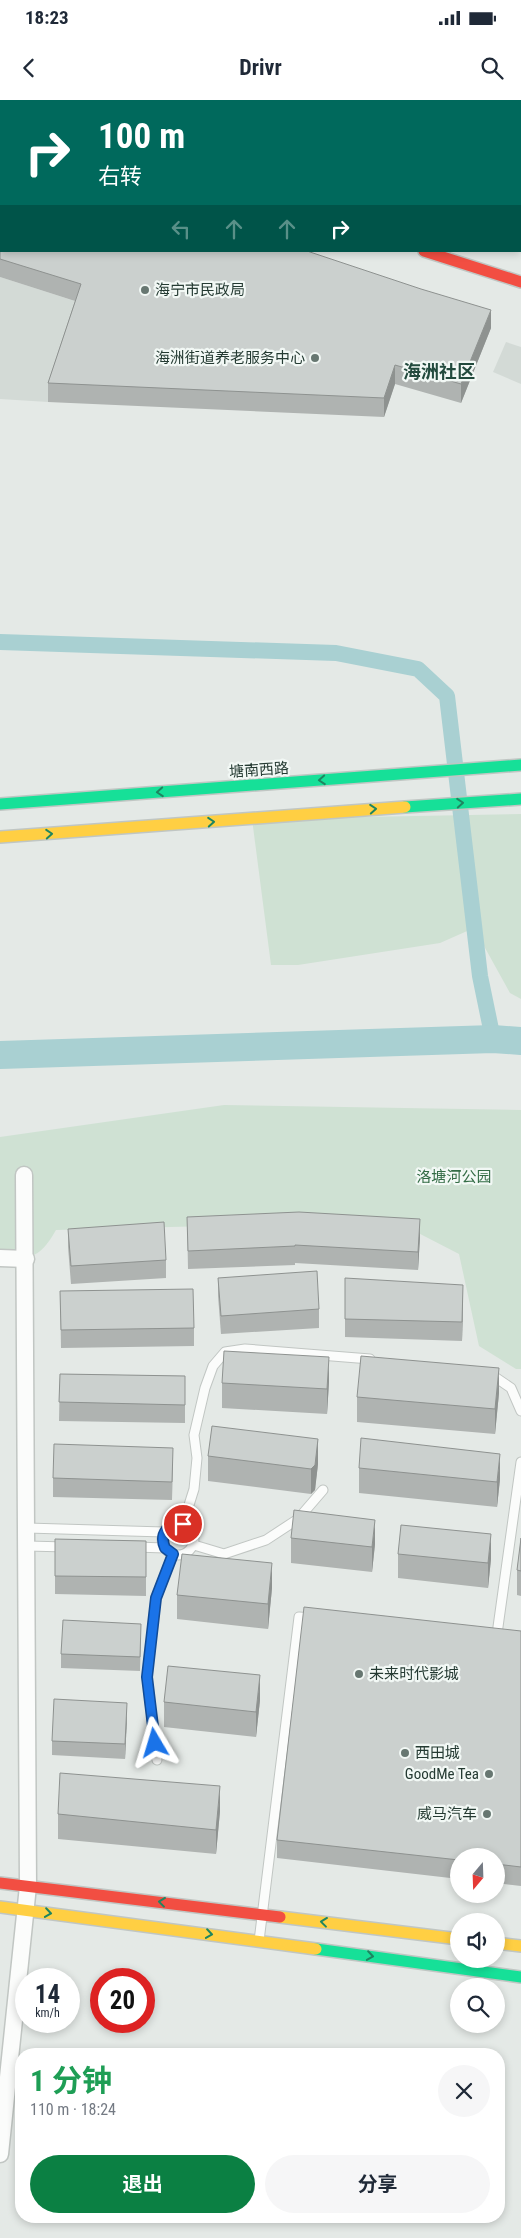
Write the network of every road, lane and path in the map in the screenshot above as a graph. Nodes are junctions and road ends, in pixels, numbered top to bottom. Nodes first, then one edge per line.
1 (427, 252) edge
2 (521, 282) edge
3 (521, 765) edge
4 (521, 799) edge
5 (0, 804) edge
6 (0, 837) edge
7 (24, 1176) dead end
8 (0, 1258) edge
9 (26, 1259) junction
10 (384, 1360) edge
11 (479, 1369) edge
12 (521, 1411) edge
13 (521, 1462) edge
14 (323, 1490) dead end
15 (183, 1524) junction
16 (27, 1528) junction
17 (164, 1532) junction
18 (194, 1544) junction
19 (27, 1546) junction
20 (76, 1547) edge
21 (125, 1547) edge
22 (165, 1548) junction
23 (173, 1554) junction
24 (328, 1619) edge
25 (487, 1633) edge
26 (157, 1760) dead end
27 (0, 1883) edge
28 (28, 1886) junction
29 (0, 1907) edge
30 (26, 1910) junction
31 (262, 1914) junction
32 (450, 1938) edge
33 (259, 1941) junction
34 (505, 1944) edge
35 (521, 1946) edge
36 (521, 1977) edge
37 (0, 2154) edge

1 - 2 main road
3 -> 5 main road, 塘南西路
6 -> 4 main road
7 - 9 street
8 - 9 street
9 - 16 street
10 - 15 lane
11 - 12 lane
13 - 25 lane
14 - 18 lane
15 - 17 lane
15 - 18 lane
16 - 17 lane
16 - 19 street
17 - 22 lane
18 - 23 lane
19 - 20 lane
19 - 28 street
21 - 22 lane
22 - 23 lane
23 - 26 lane
24 - 31 lane
27 - 28 main road
28 - 30 street
31 -> 28 main road
29 - 30 main road
30 -> 33 main road
30 - 37 street
32 -> 31 main road
31 - 33 lane
33 -> 36 main road
34 - 35 main road

